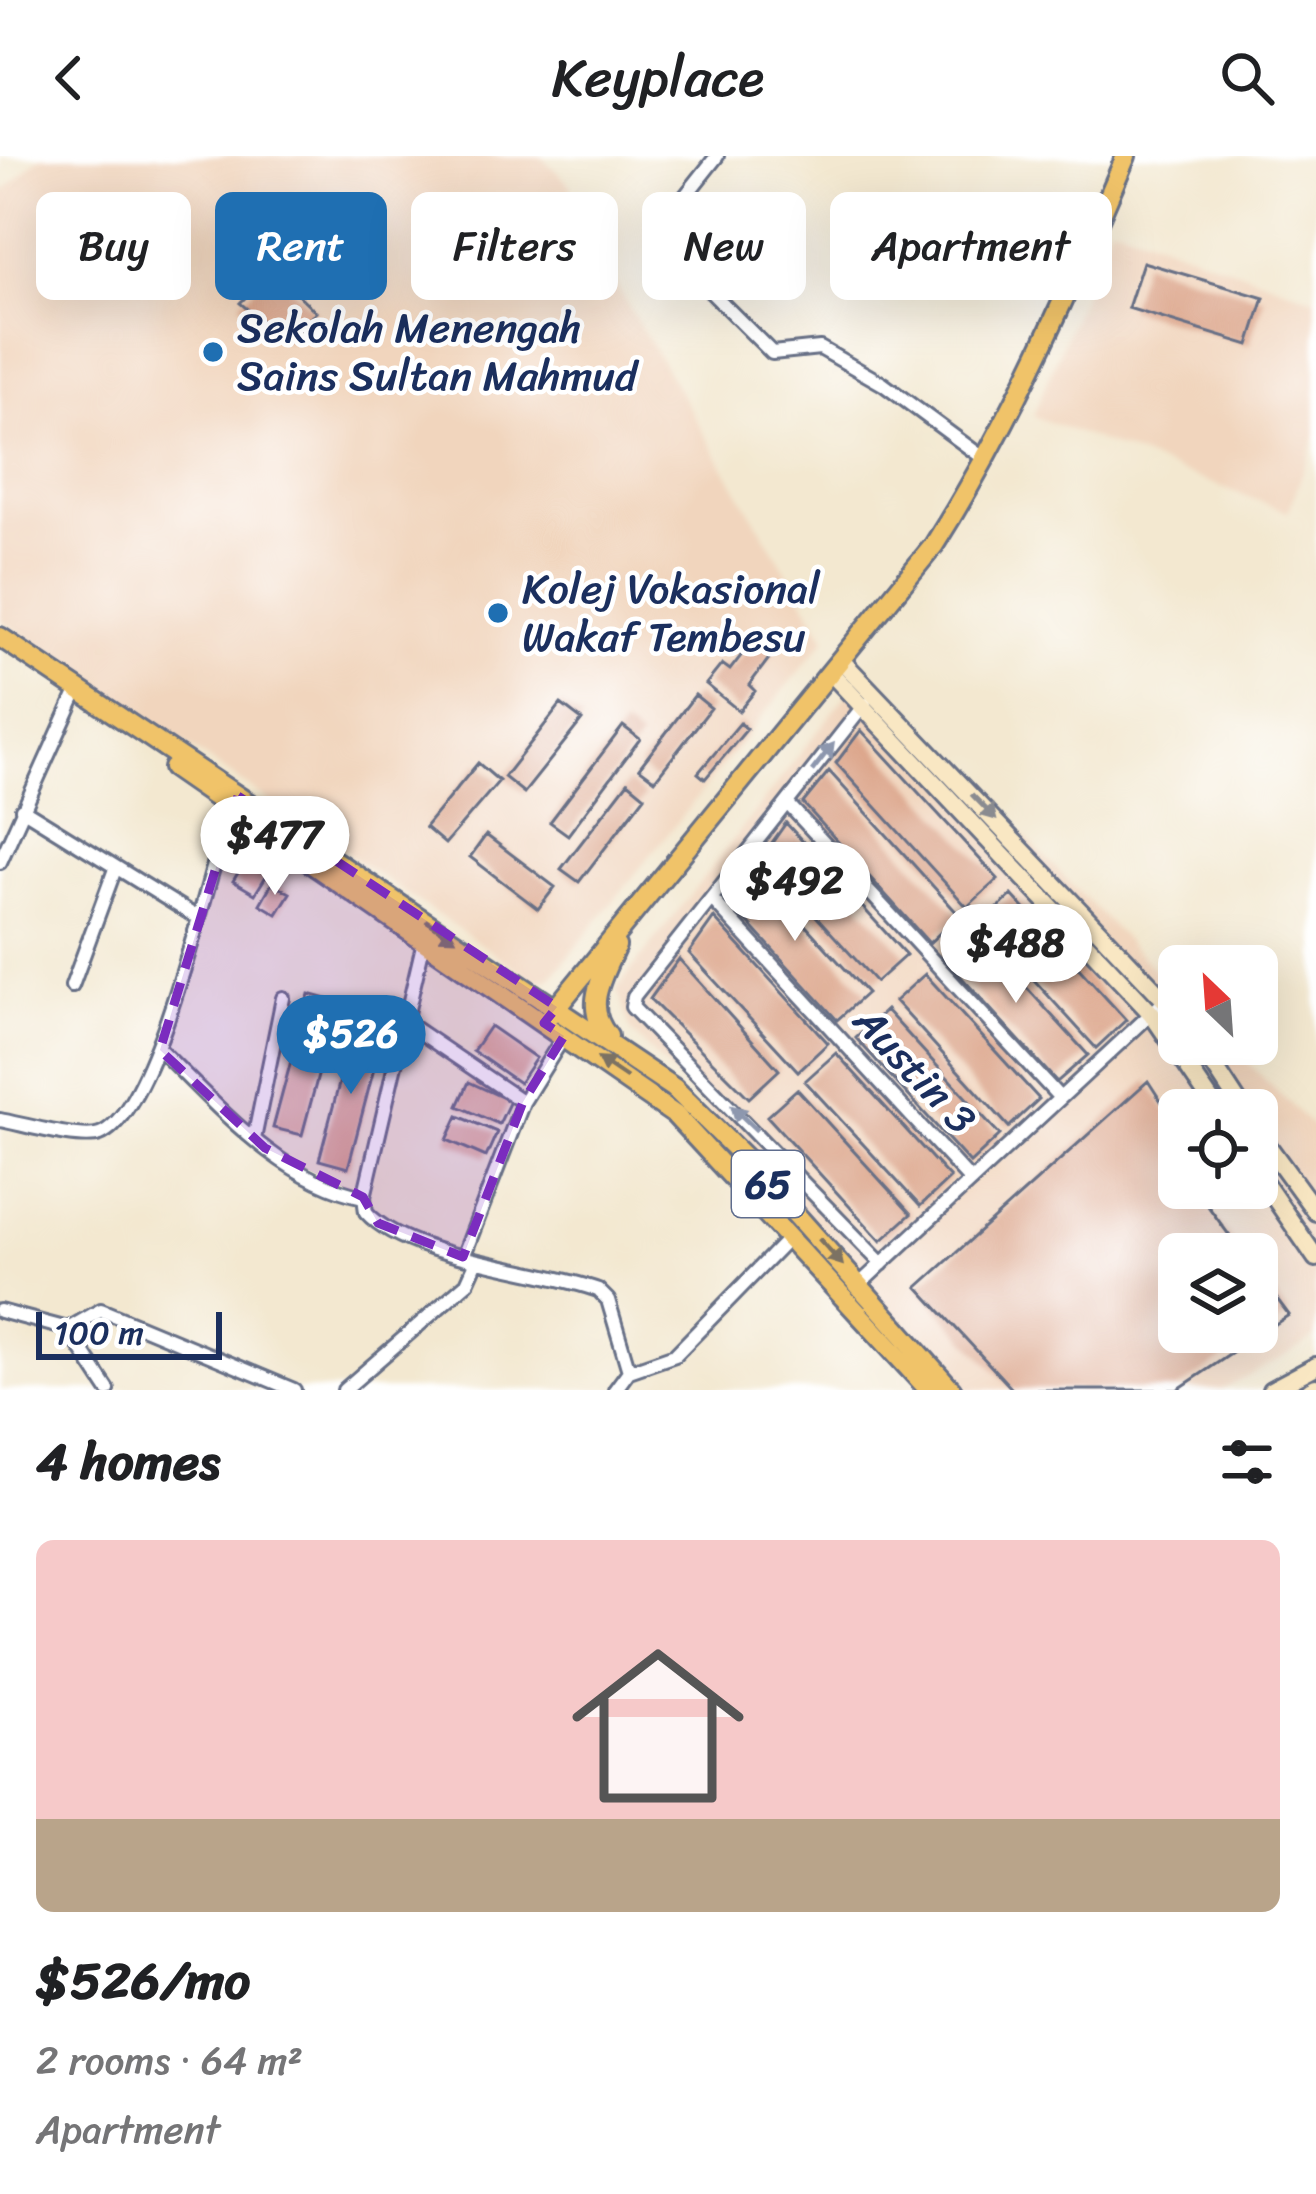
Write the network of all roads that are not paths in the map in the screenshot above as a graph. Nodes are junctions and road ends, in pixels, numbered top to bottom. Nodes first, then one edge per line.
1 (717, 156) edge
2 (1126, 156) edge
3 (987, 461) junction
4 (0, 638) edge
5 (0, 650) edge
6 (836, 667) junction
7 (74, 695) junction
8 (868, 700) junction
9 (234, 802) junction
10 (787, 803) junction
11 (22, 809) junction
12 (0, 862) edge
13 (115, 869) junction
14 (712, 899) junction
15 (198, 918) junction
16 (628, 920) junction
17 (424, 941) junction
18 (582, 977) junction
19 (522, 983) junction
20 (72, 986) dead end
21 (1158, 990) edge
22 (283, 998) dead end
23 (557, 1007) junction
24 (1158, 1007) edge
25 (1151, 1013) junction
26 (405, 1022) junction
27 (544, 1024) junction
28 (564, 1036) junction
29 (620, 1048) junction
30 (160, 1050) junction
31 (1203, 1089) edge
32 (1060, 1098) junction
33 (523, 1102) junction
34 (0, 1120) edge
35 (254, 1139) junction
36 (1278, 1160) edge
37 (971, 1180) junction
38 (364, 1197) junction
39 (1278, 1203) edge
40 (1316, 1212) edge
41 (790, 1237) junction
42 (1316, 1258) edge
43 (470, 1259) junction
44 (882, 1264) junction
45 (860, 1284) junction
46 (0, 1311) edge
47 (68, 1329) junction
48 (1316, 1366) edge
49 (628, 1371) junction
50 (108, 1390) edge
51 (294, 1390) edge
52 (344, 1390) edge
53 (615, 1390) edge
54 (929, 1390) edge
55 (952, 1390) edge
56 (1271, 1390) edge

1 - 3 street
2 - 3 main road
3 - 6 main road
4 - 7 main road, 65
5 - 7 main road, 65
6 - 8 street
6 - 16 main road
7 - 9 main road, 65
7 - 11 street
10 -> 8 street
8 -> 21 street
8 - 25 street
9 - 15 street
9 - 17 main road, 65
9 -> 19 main road, 65
10 - 14 street
10 - 32 street
11 - 12 street
11 - 13 street
13 - 15 street
13 - 20 street
14 - 37 street, Austin 3
44 -> 14 street
15 - 30 street
16 - 18 main road
16 - 29 main road
17 - 26 street
17 - 27 main road, 65
18 - 19 main road
18 - 23 main road
19 - 23 main road, 65
22 - 35 street
23 - 27 main road
23 - 29 main road, 65
24 - 25 street
25 - 31 street
25 - 32 street
26 - 33 street
26 - 38 street
27 - 28 main road, 65
28 - 33 street
41 -> 28 main road, 65
29 -> 45 main road, 65
30 - 34 street
30 - 35 street
32 - 37 street
33 - 43 street
35 - 38 street
36 - 40 street
37 - 44 street
38 - 43 street
39 - 42 street
41 - 49 street
41 - 54 main road, 65
43 - 49 street
43 - 52 street
44 - 45 street
45 - 55 main road, 65
46 - 47 street
47 - 50 street
47 - 51 street
48 - 56 street
49 - 53 street

